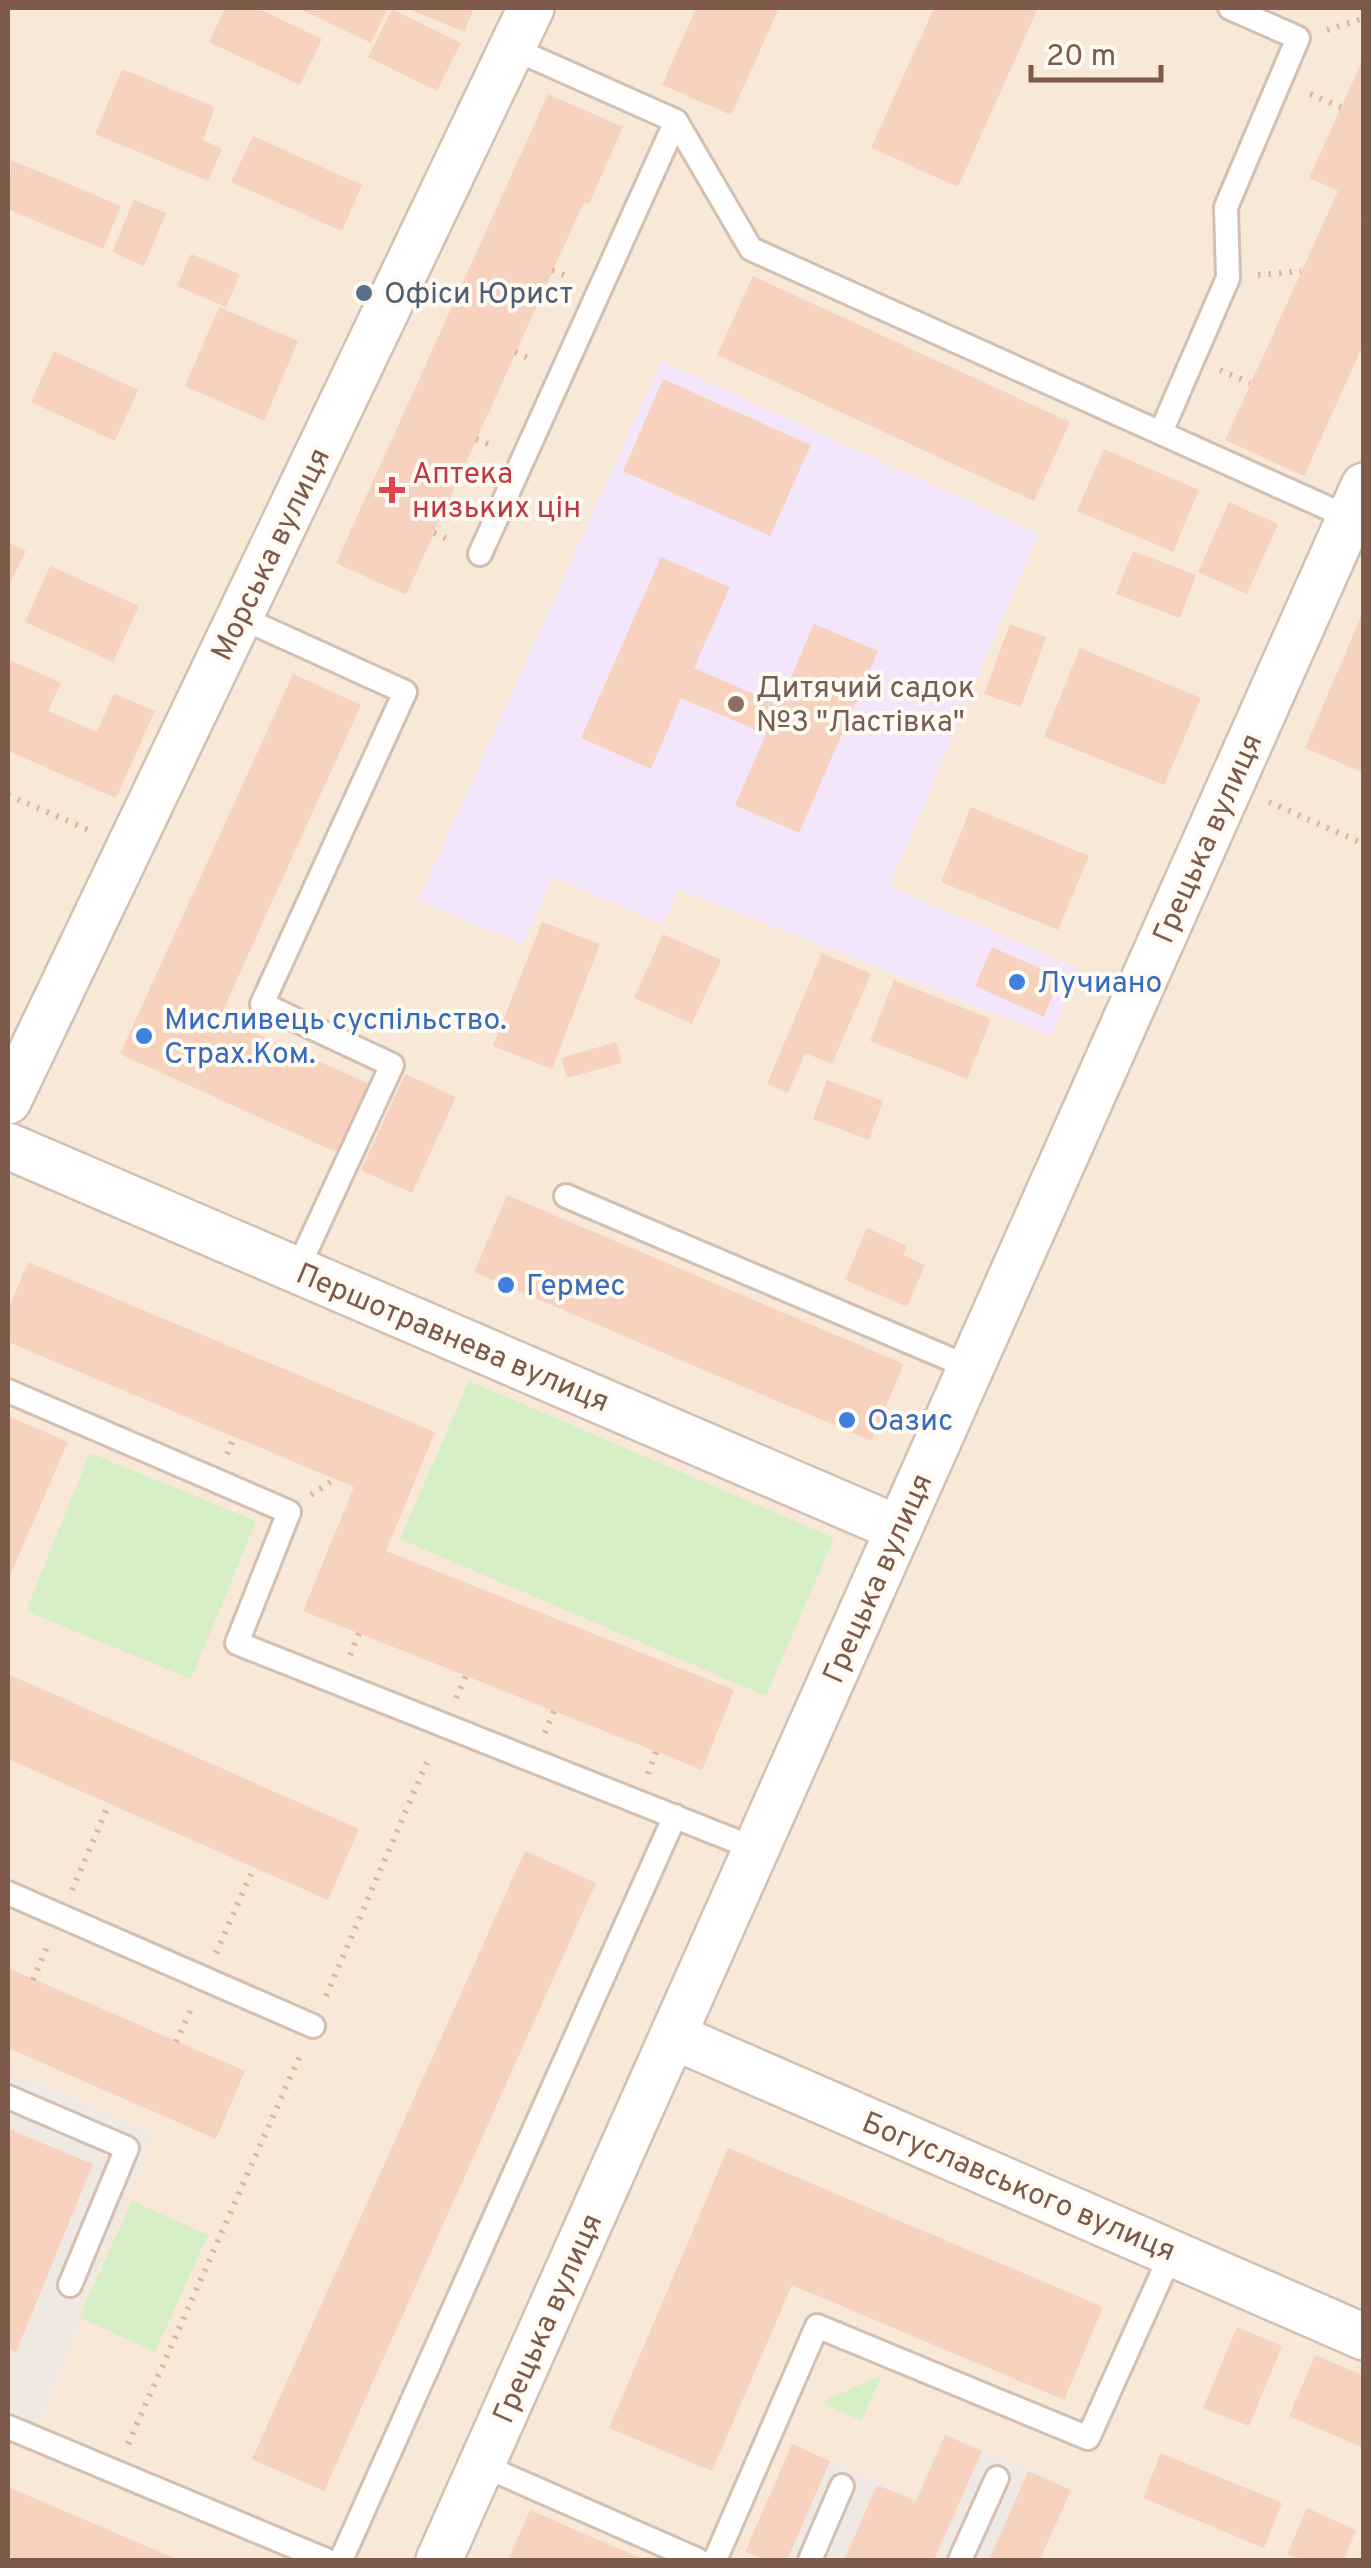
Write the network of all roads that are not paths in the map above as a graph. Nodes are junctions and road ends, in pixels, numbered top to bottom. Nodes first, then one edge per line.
1 (531, 8) edge
2 (1230, 8) edge
3 (512, 48) junction
4 (676, 121) junction
5 (1161, 432) junction
6 (1357, 502) edge
7 (480, 554) dead end
8 (240, 616) junction
9 (8, 1100) edge
10 (8, 1146) edge
11 (566, 1196) dead end
12 (297, 1270) junction
13 (971, 1368) junction
14 (8, 1391) edge
15 (899, 1529) junction
16 (675, 1816) junction
17 (756, 1849) junction
18 (8, 1893) edge
19 (313, 2026) road end
20 (673, 2036) junction
21 (8, 2097) edge
22 (1172, 2252) junction
23 (70, 2285) dead end
24 (1364, 2337) edge
25 (8, 2428) edge
26 (482, 2464) junction
27 (996, 2478) dead end
28 (842, 2486) dead end
29 (326, 2560) edge
30 (341, 2560) edge
31 (439, 2560) edge
32 (698, 2560) edge
33 (714, 2560) edge
34 (810, 2560) edge
35 (960, 2560) edge

1 - 3 street, Морська вулиця
2 - 5 lane
3 - 4 lane
3 - 8 street, Морська вулиця
4 - 5 lane
4 - 7 lane
5 - 6 lane
6 - 13 street, Грецька вулиця
8 - 9 street, Морська вулиця
8 - 12 lane
10 - 12 street, Першотравнева вулиця
11 - 13 lane
12 - 15 street, Першотравнева вулиця
13 - 15 street, Грецька вулиця
14 - 16 lane
15 - 17 street, Грецька вулиця
16 - 17 lane
16 - 30 lane
17 - 20 street, Грецька вулиця
18 - 19 lane
20 - 22 street, Богуславського вулиця
20 - 26 street, Грецька вулиця
21 - 23 lane
22 - 24 street, Богуславського вулиця
22 - 33 lane
25 - 29 lane
26 - 31 street, Грецька вулиця
26 - 32 lane
27 - 35 lane
28 - 34 lane

